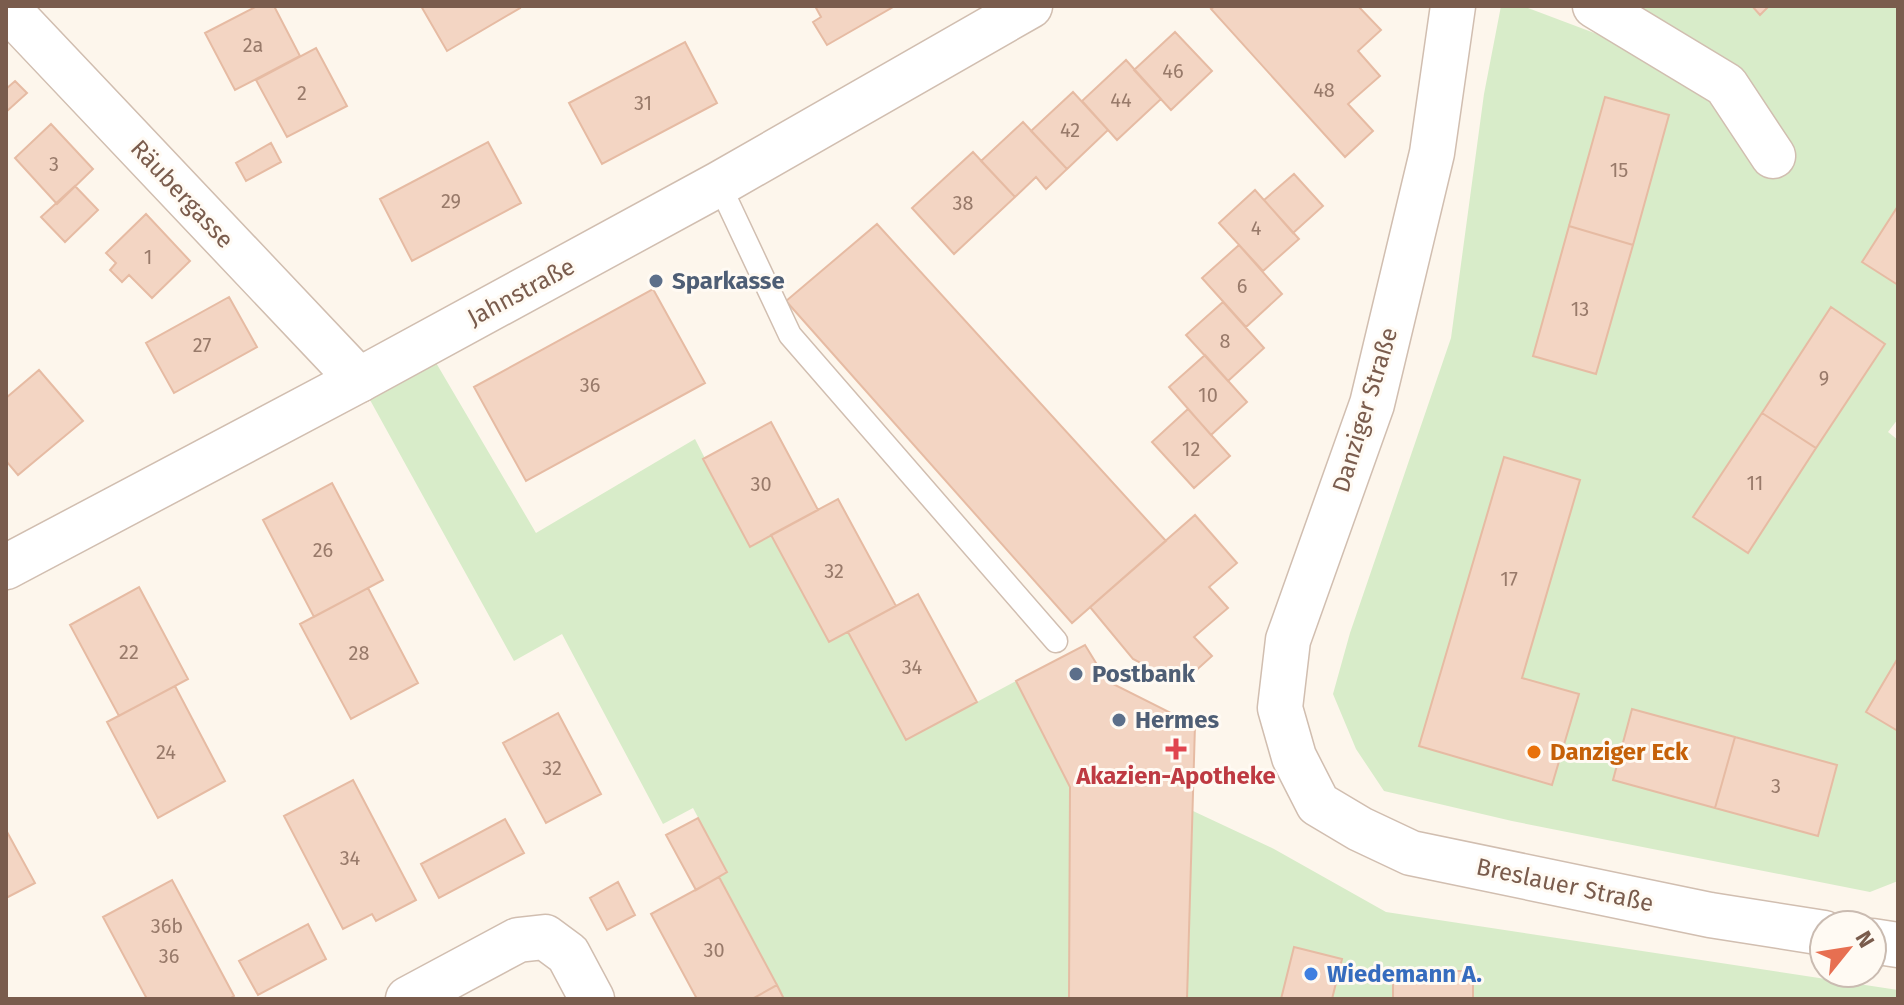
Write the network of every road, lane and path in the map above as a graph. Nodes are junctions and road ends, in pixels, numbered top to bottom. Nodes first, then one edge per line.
1 (1030, 6) edge
2 (1453, 6) edge
3 (1595, 6) edge
4 (6, 7) edge
5 (1773, 156) dead end
6 (719, 184) junction
7 (359, 380) junction
8 (6, 567) edge
9 (1056, 641) dead end
10 (1318, 804) joint
11 (1808, 930) edge
12 (408, 999) edge
13 (592, 999) edge

1 - 6 street, Jahnstraße
2 - 10 street, Danziger Straße
3 - 5 street
4 - 7 street, Räubergasse
6 - 7 street, Jahnstraße
6 - 9 lane
7 - 8 street, Jahnstraße
10 - 11 street, Breslauer Straße
12 - 13 street

